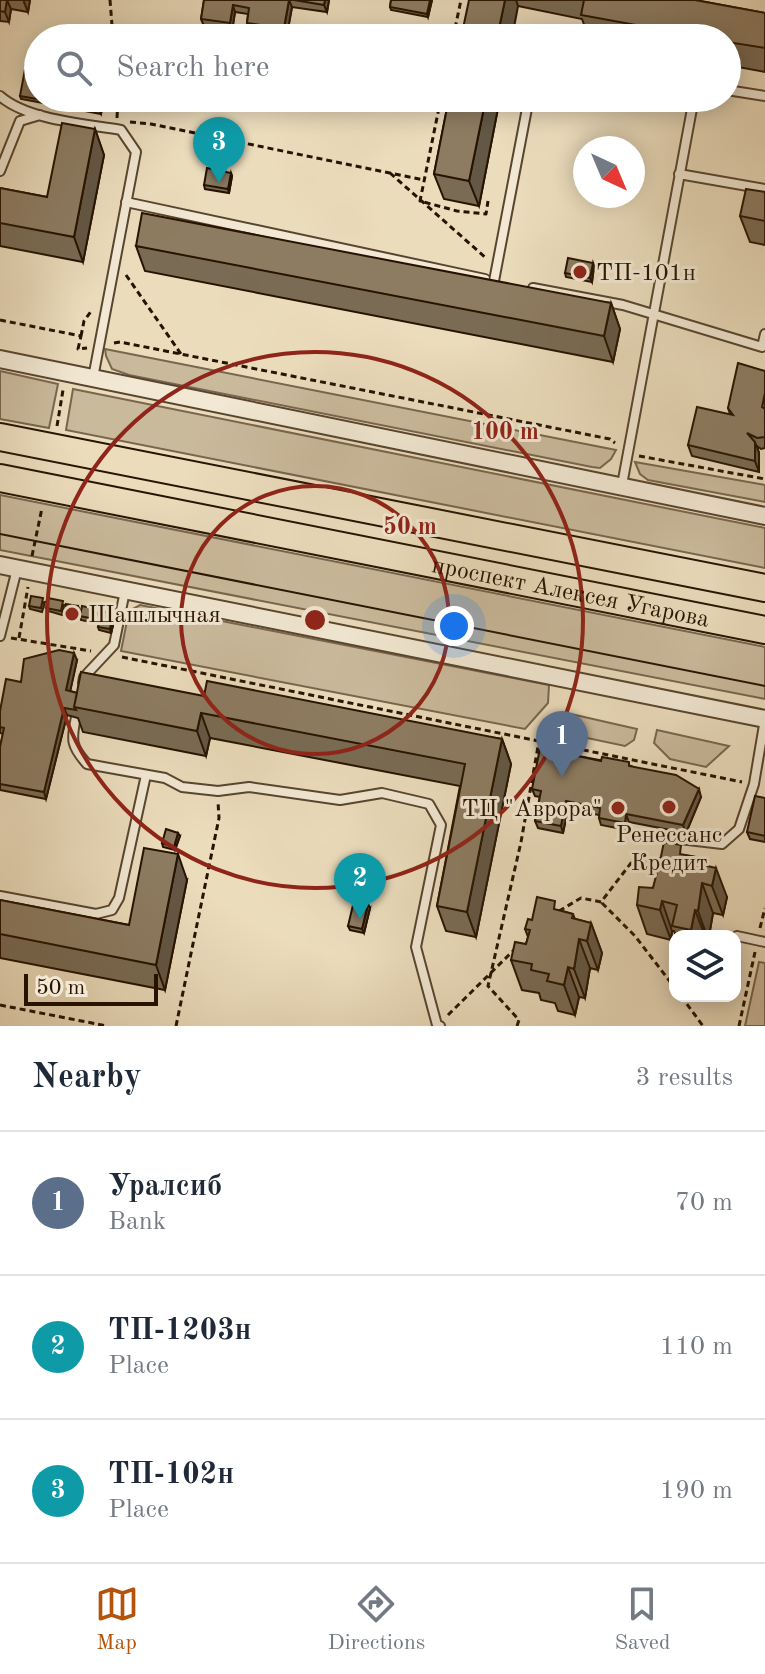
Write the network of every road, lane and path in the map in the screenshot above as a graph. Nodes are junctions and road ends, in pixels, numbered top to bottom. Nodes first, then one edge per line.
1 (110, 0) edge
2 (461, 0) edge
3 (112, 24) edge
4 (456, 24) edge
5 (741, 92) edge
6 (0, 96) edge
7 (765, 96) edge
8 (24, 108) edge
9 (34, 112) edge
10 (116, 112) edge
11 (438, 112) edge
12 (526, 112) edge
13 (691, 112) edge
14 (41, 115) junction
15 (120, 126) junction
16 (0, 171) edge
17 (390, 173) junction
18 (679, 174) junction
19 (424, 180) junction
20 (765, 189) edge
21 (420, 201) junction
22 (488, 201) dead end
23 (126, 202) junction
24 (115, 260) junction
25 (497, 268) junction
26 (494, 281) junction
27 (508, 284) edge
28 (523, 286) edge
29 (655, 316) junction
30 (0, 320) edge
31 (765, 334) edge
32 (100, 346) junction
33 (181, 354) junction
34 (0, 359) edge
35 (93, 378) junction
36 (0, 437) edge
37 (628, 453) junction
38 (0, 478) edge
39 (765, 479) edge
40 (622, 485) junction
41 (765, 516) edge
42 (0, 565) edge
43 (17, 568) junction
44 (765, 588) edge
45 (125, 591) junction
46 (765, 630) edge
47 (0, 637) edge
48 (108, 654) junction
49 (82, 689) edge
50 (76, 717) edge
51 (765, 719) edge
52 (539, 741) junction
53 (146, 775) junction
54 (754, 784) junction
55 (218, 791) junction
56 (671, 838) dead end
57 (670, 857) edge
58 (0, 896) edge
59 (601, 902) junction
60 (765, 908) edge
61 (549, 917) edge
62 (741, 937) edge
63 (761, 941) edge
64 (516, 949) edge
65 (494, 970) junction
66 (669, 980) edge
67 (685, 1002) edge
68 (0, 1005) edge
69 (107, 1026) edge
70 (176, 1026) edge
71 (438, 1026) edge
72 (517, 1026) edge
73 (703, 1026) edge
74 (739, 1026) edge

1 - 3 path
2 - 4 path
5 - 7 lane
6 - 8 lane
9 - 14 lane
10 - 15 path
11 - 19 path
12 - 25 lane
13 - 18 lane
14 - 15 lane
14 - 16 lane
15 - 17 path
15 - 23 lane
17 - 19 path
17 - 21 path
18 - 20 lane
18 - 29 lane
19 - 21 path
21 - 22 path
21 - 25 path
23 - 24 lane
23 - 26 lane
24 - 32 lane
24 - 33 path
25 - 26 lane
26 - 27 lane
28 - 29 lane
29 - 31 lane
29 - 37 lane
30 - 32 path
32 - 33 path
32 - 35 lane
33 - 37 path
34 - 35 street
35 - 40 street
36 - 44 main road, проспект Алексея Угарова
37 - 39 path
37 - 40 lane
38 - 46 main road, проспект Алексея Угарова
40 - 41 street
42 - 43 street
43 - 45 street
43 - 47 lane
45 - 48 lane
45 - 51 street
47 - 48 path
48 - 49 lane
48 - 52 path
50 - 53 lane
51 - 54 lane
52 - 54 path
52 - 65 path
53 - 55 lane
53 - 58 lane
54 - 56 lane
55 - 70 path
55 - 71 lane
57 - 59 path
59 - 61 path
59 - 66 path
60 - 63 path
62 - 63 lane
63 - 74 path
64 - 65 path
65 - 71 path
65 - 72 path
67 - 73 path
68 - 69 path

